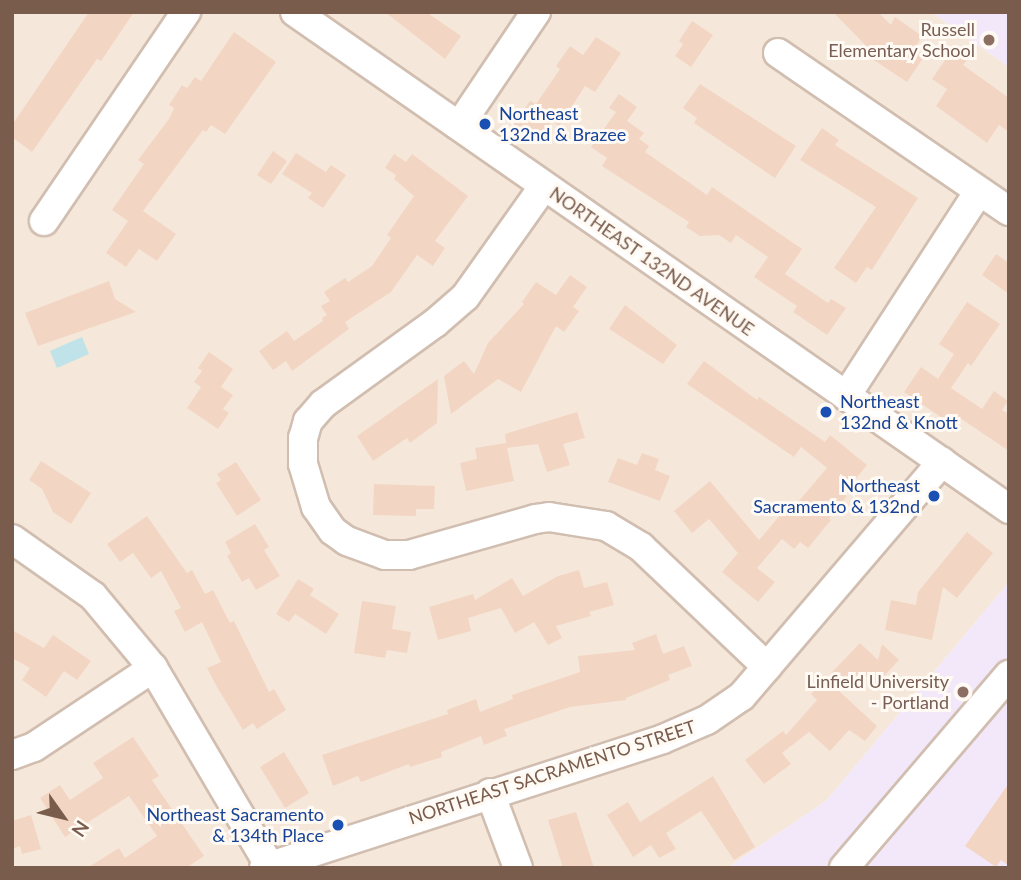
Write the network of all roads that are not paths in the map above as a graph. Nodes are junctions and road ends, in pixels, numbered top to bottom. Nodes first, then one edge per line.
1 (186, 12) edge
2 (295, 12) edge
3 (536, 12) edge
4 (778, 52) dead end
5 (459, 126) junction
6 (544, 186) junction
7 (979, 191) junction
8 (1009, 211) edge
9 (44, 221) dead end
10 (846, 396) junction
11 (942, 462) junction
12 (1009, 509) edge
13 (12, 539) edge
14 (767, 667) junction
15 (153, 668) junction
16 (1009, 675) edge
17 (12, 755) edge
18 (489, 793) junction
19 (268, 867) edge
20 (518, 868) edge
21 (844, 868) edge

1 - 9 street
2 - 5 street, NORTHEAST 132ND AVENUE
3 - 5 street
4 - 7 street
5 - 6 street, NORTHEAST 132ND AVENUE
6 - 10 street, NORTHEAST 132ND AVENUE
6 - 14 street
7 - 8 street
7 - 10 street
10 - 11 street, NORTHEAST 132ND AVENUE
11 - 12 street, NORTHEAST 132ND AVENUE
11 - 14 street, NORTHEAST SACRAMENTO STREET
13 - 15 street
14 - 18 street, NORTHEAST SACRAMENTO STREET
15 - 17 street
15 - 19 street
16 - 21 street
18 - 19 street, NORTHEAST SACRAMENTO STREET
18 - 20 street

